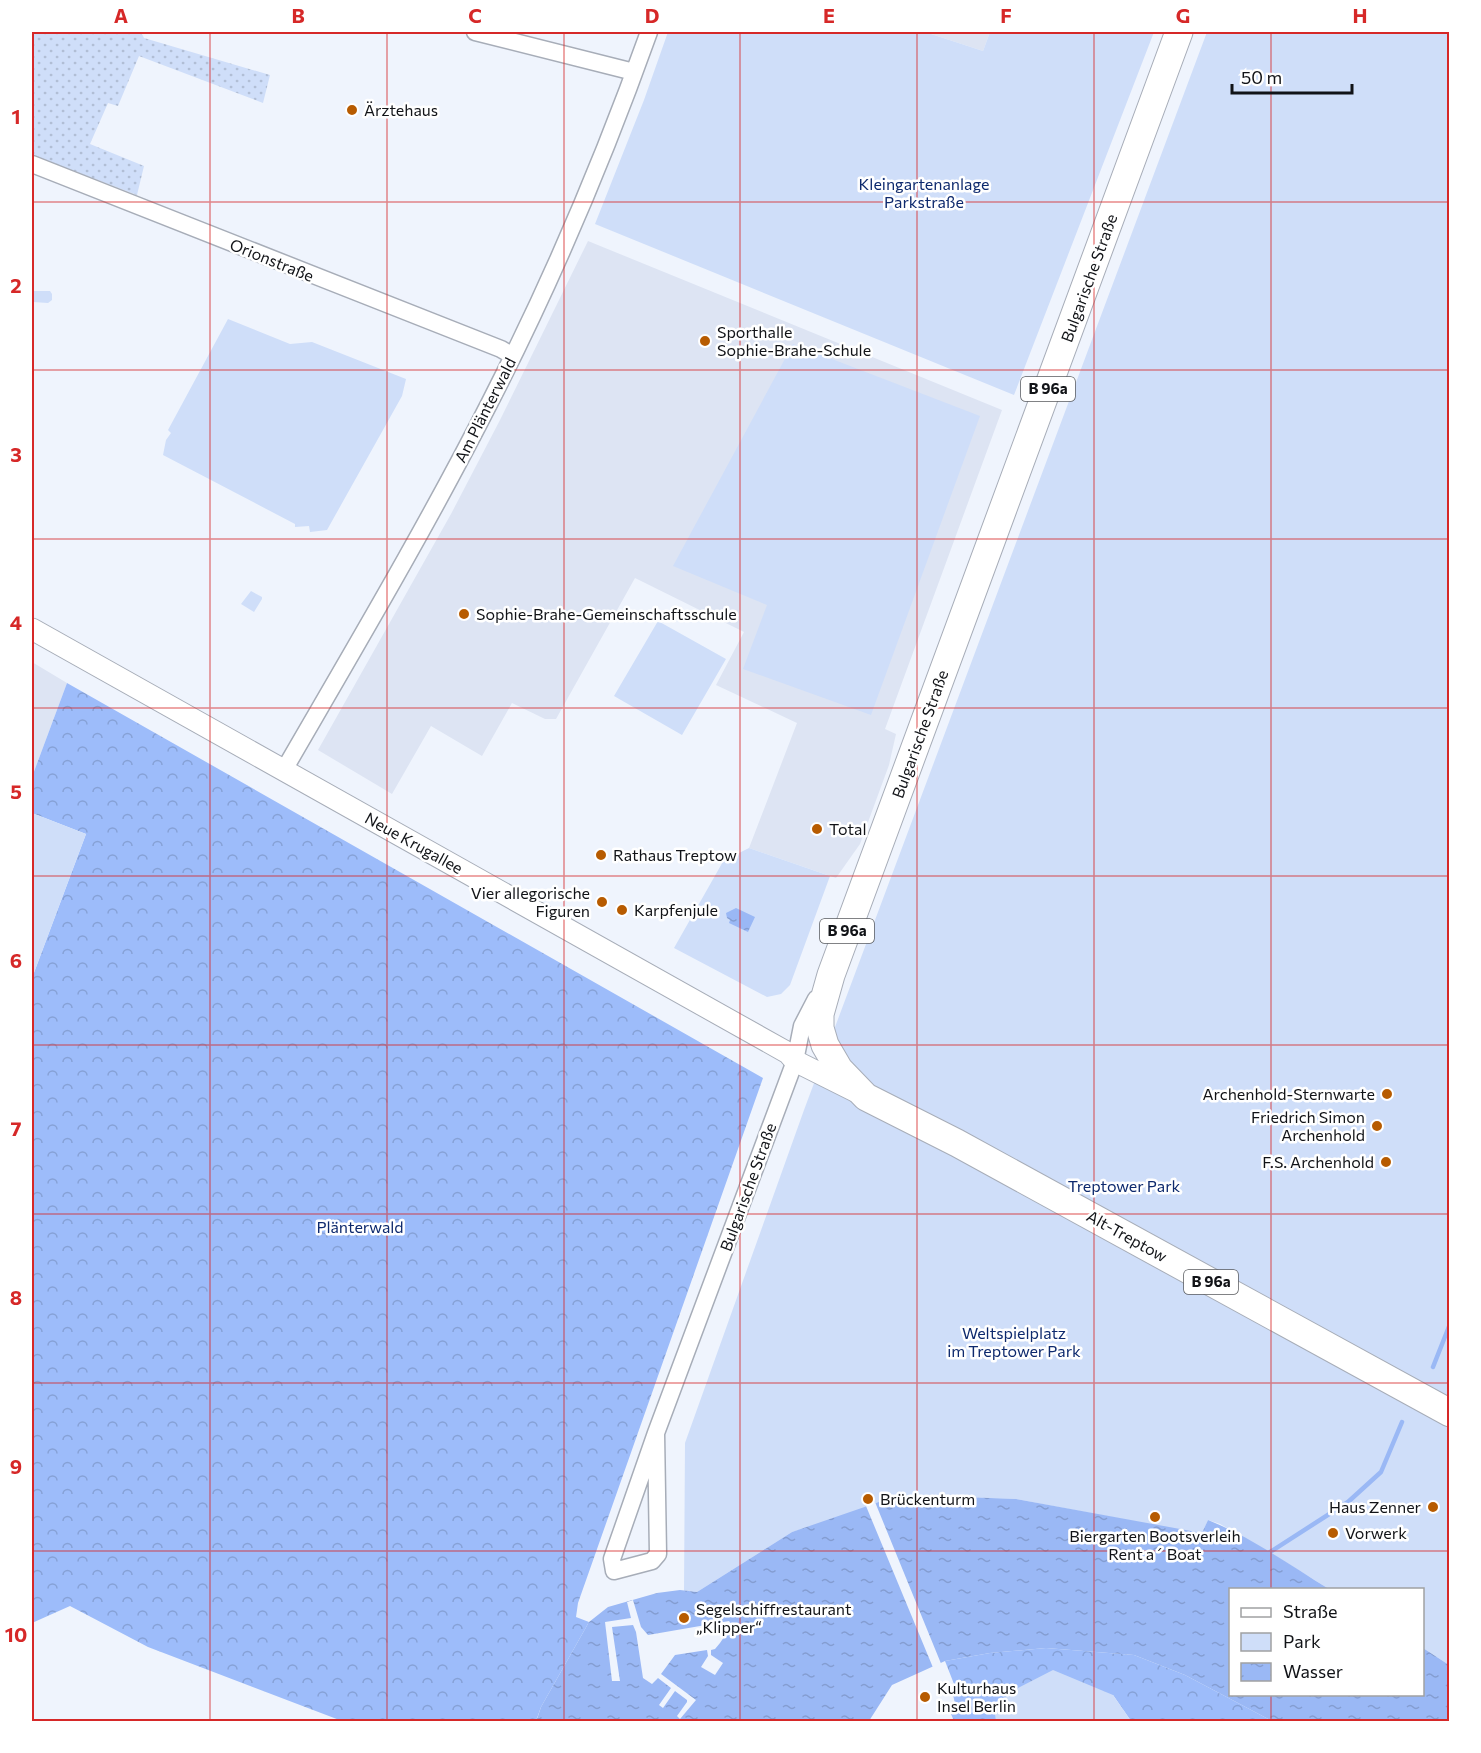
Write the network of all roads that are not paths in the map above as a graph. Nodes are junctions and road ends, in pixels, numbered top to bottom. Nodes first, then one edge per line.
1 (475, 32) edge
2 (649, 32) edge
3 (1179, 32) edge
4 (634, 72) junction
5 (32, 164) edge
6 (513, 356) junction
7 (32, 628) edge
8 (284, 770) junction
9 (831, 975) junction
10 (795, 1061) junction
11 (866, 1097) junction
12 (1449, 1413) edge
13 (656, 1434) junction

1 - 4 street
2 - 4 street, Am Plänterwald
3 - 9 main road, Bulgarische Straße / B 96a
4 - 6 street, Am Plänterwald
5 - 6 street, Orionstraße
6 - 8 street, Am Plänterwald
7 - 8 street, Neue Krugallee
8 - 10 street, Neue Krugallee
9 - 10 street, Bulgarische Straße
9 - 11 main road, Alt-Treptow / B 96a
10 - 11 street, Alt-Treptow
10 - 13 street, Bulgarische Straße
11 - 12 main road, Alt-Treptow / B 96a
13 - 13 street, Bulgarische Straße

